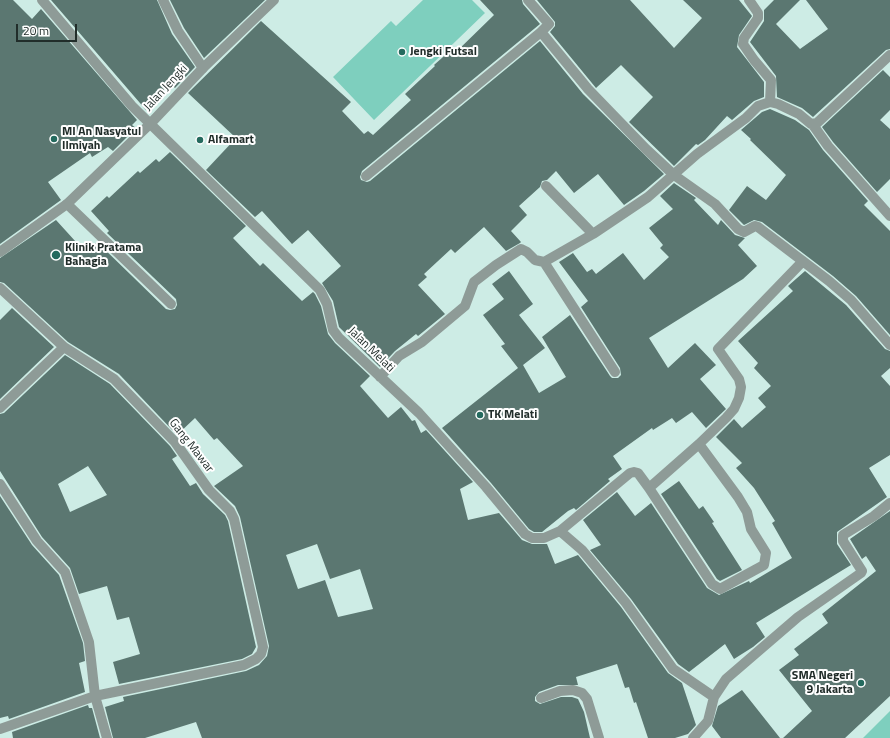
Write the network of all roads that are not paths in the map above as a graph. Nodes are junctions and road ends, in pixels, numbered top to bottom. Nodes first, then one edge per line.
1 (42, 0) edge
2 (163, 0) edge
3 (274, 0) edge
4 (528, 0) edge
5 (749, 0) edge
6 (541, 32) junction
7 (888, 60) edge
8 (203, 68) junction
9 (770, 102) junction
10 (151, 123) junction
11 (814, 125) junction
12 (674, 175) junction
13 (366, 176) dead end
14 (546, 186) dead end
15 (67, 204) junction
16 (888, 210) edge
17 (593, 234) junction
18 (0, 252) edge
19 (803, 261) junction
20 (544, 262) junction
21 (0, 288) edge
22 (171, 304) dead end
23 (890, 345) edge
24 (64, 347) junction
25 (615, 372) dead end
26 (380, 377) junction
27 (0, 408) edge
28 (698, 444) junction
29 (1, 488) edge
30 (649, 488) junction
31 (890, 503) edge
32 (560, 531) junction
33 (95, 696) junction
34 (714, 697) junction
35 (541, 698) dead end
36 (0, 729) edge
37 (107, 738) edge
38 (598, 738) edge
39 (693, 738) edge

1 - 10 street, Jalan Melati
2 - 8 street
3 - 8 street, Jalan Jengki
4 - 6 street
5 - 9 street
6 - 12 street
6 - 13 street
7 - 11 street
8 - 10 street, Jalan Jengki
9 - 11 street
9 - 12 street
10 - 15 street, Jalan Jengki
10 - 26 street, Jalan Melati
11 - 16 street
12 - 17 street
12 - 19 street
14 - 17 street
15 - 18 street, Jalan Jengki
15 - 22 street
17 - 20 street
19 - 23 street
19 - 28 street
20 - 25 street
20 - 26 street
21 - 24 street, Gang Mawar
24 - 27 street
24 - 33 street, Gang Mawar
26 - 32 street, Jalan Melati
28 - 30 street
28 - 30 street
29 - 33 street
30 - 32 street
31 - 34 street
32 - 34 street
33 - 36 street
33 - 37 street
34 - 39 street
35 - 38 street

